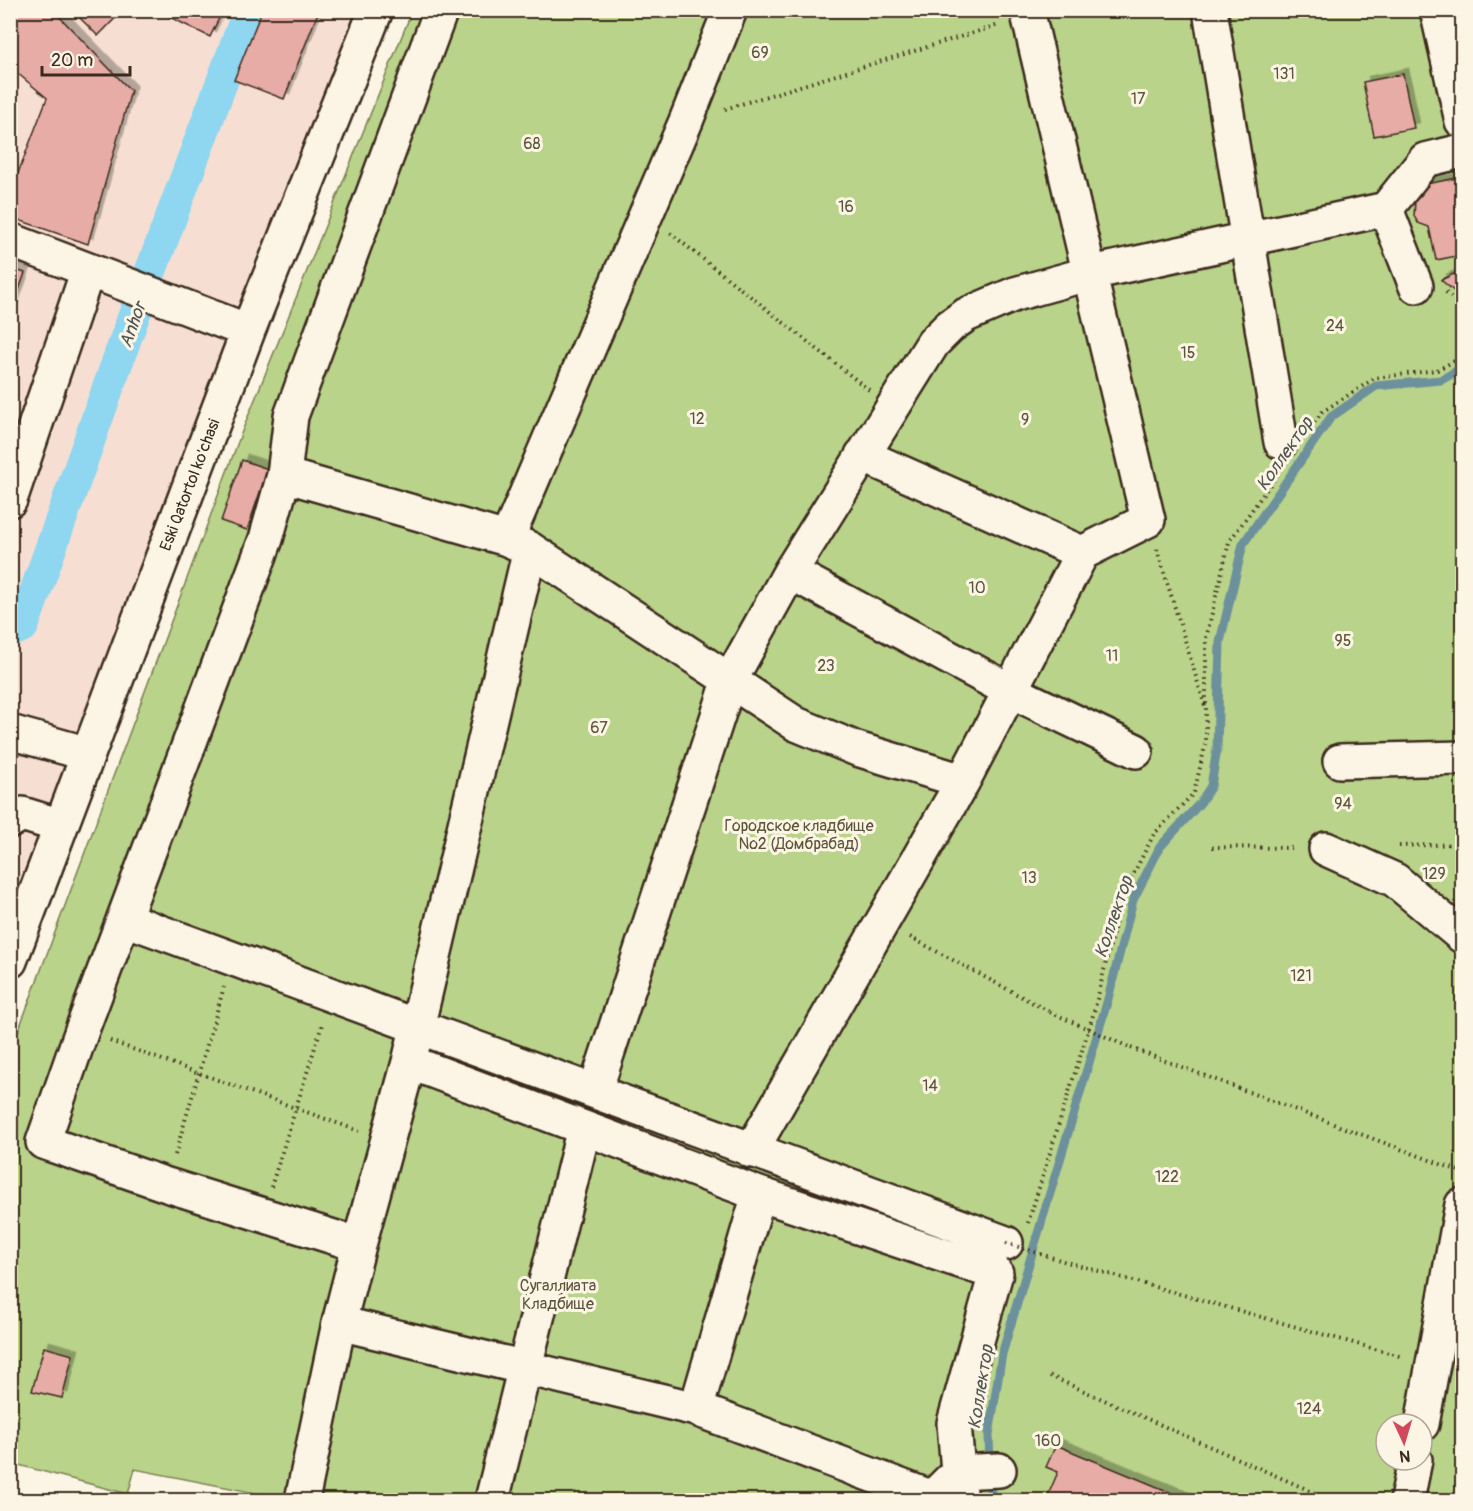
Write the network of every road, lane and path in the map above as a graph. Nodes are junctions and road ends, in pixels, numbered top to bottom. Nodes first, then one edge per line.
1 (376, 10) edge
2 (441, 10) edge
3 (730, 10) edge
4 (1210, 10) edge
5 (1437, 10) edge
6 (1036, 12) edge
7 (686, 121) junction
8 (1462, 121) edge
9 (1462, 151) edge
10 (1386, 209) junction
11 (646, 213) junction
12 (1248, 237) junction
13 (10, 240) edge
14 (88, 270) junction
15 (1091, 273) junction
16 (1416, 286) dead end
17 (248, 331) junction
18 (1462, 357) edge
19 (861, 384) dead end
20 (1291, 447) junction
21 (862, 454) junction
22 (284, 475) junction
23 (10, 500) edge
24 (1148, 520) junction
25 (518, 544) junction
26 (1082, 553) junction
27 (790, 572) junction
28 (729, 682) junction
29 (1009, 690) junction
30 (1206, 710) junction
31 (10, 732) edge
32 (1136, 751) dead end
33 (88, 754) junction
34 (1462, 758) edge
35 (1340, 760) dead end
36 (963, 781) junction
37 (10, 820) edge
38 (61, 826) junction
39 (1212, 847) dead end
40 (1326, 849) joint
41 (125, 920) junction
42 (881, 921) junction
43 (1462, 936) edge
44 (233, 957) junction
45 (10, 962) edge
46 (332, 994) junction
47 (416, 1026) junction
48 (82, 1030) junction
49 (409, 1062) junction
50 (198, 1074) junction
51 (595, 1091) junction
52 (296, 1109) junction
53 (584, 1128) junction
54 (388, 1141) junction
55 (751, 1151) junction
56 (1462, 1172) edge
57 (166, 1185) junction
58 (759, 1194) junction
59 (1462, 1205) edge
60 (263, 1214) junction
61 (358, 1245) junction
62 (1013, 1245) junction
63 (339, 1323) junction
64 (1432, 1365) junction
65 (524, 1367) junction
66 (1050, 1376) dead end
67 (696, 1410) junction
68 (1424, 1412) edge
69 (999, 1470) dead end
70 (1413, 1472) edge
71 (944, 1494) edge
72 (302, 1500) edge
73 (492, 1500) edge
74 (1331, 1500) edge
75 (1407, 1500) edge

1 - 17 street, Eski Qatortol ko'chasi
2 - 22 street
3 - 7 street
4 - 12 street
5 - 8 street
6 - 7 path
6 - 15 street
7 - 11 street
9 - 10 street
10 - 12 street
10 - 16 street
11 - 19 path
11 - 25 street
12 - 15 street
12 - 20 street
13 - 14 street
14 - 17 street
14 - 23 street
15 - 21 street
15 - 24 street
17 - 33 street, Eski Qatortol ko'chasi
18 - 20 path
20 - 30 path
21 - 26 street
21 - 27 street
22 - 25 street
22 - 41 street
24 - 26 street
24 - 30 path
25 - 28 street
25 - 47 street
26 - 29 street
27 - 28 street
27 - 29 street
28 - 36 street
28 - 51 street
29 - 32 street
29 - 36 street
30 - 62 path
31 - 33 street
33 - 38 street, Eski Qatortol ko'chasi
34 - 35 street
36 - 42 street
37 - 38 street
38 - 45 street, Eski Qatortol ko'chasi
39 - 40 path
40 - 43 street
41 - 44 street
41 - 48 street
42 - 55 street
42 - 56 path, bridge
44 - 46 street
44 - 50 path
46 - 47 street
46 - 52 path
47 - 49 street
47 - 51 street
48 - 50 path
48 - 57 street
49 - 53 street
49 - 54 street
50 - 52 path
50 - 57 path
51 - 55 street
52 - 54 path
52 - 60 path
53 - 58 street
53 - 65 street
54 - 61 street
55 - 62 street
57 - 60 street
58 - 62 street
58 - 67 street
59 - 64 street
60 - 61 street
61 - 63 street
62 - 62 path
62 - 64 path, bridge
62 - 71 street
63 - 65 street
63 - 72 street
64 - 68 street
65 - 67 street
65 - 73 street
66 - 74 path
67 - 71 street
69 - 71 street
70 - 75 street

